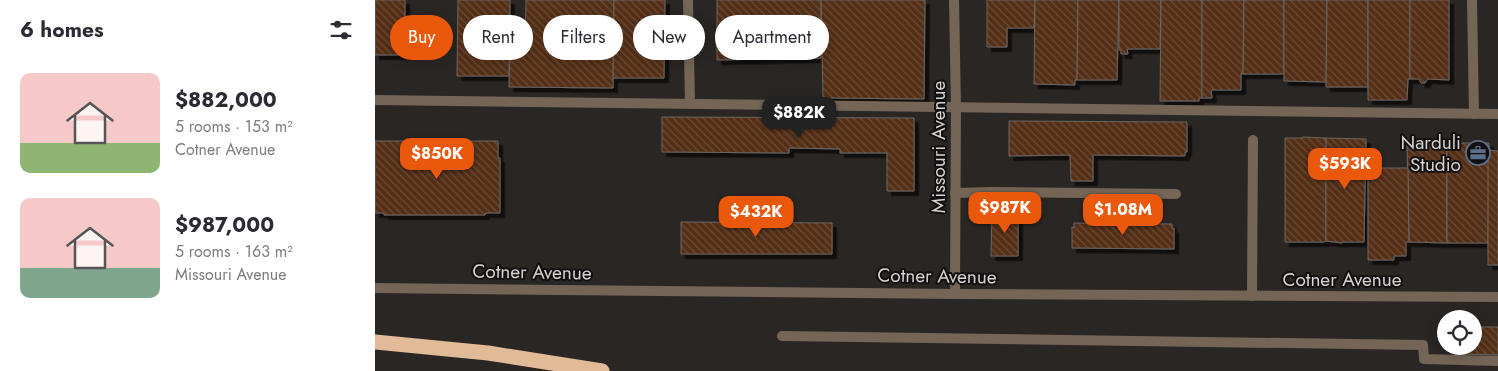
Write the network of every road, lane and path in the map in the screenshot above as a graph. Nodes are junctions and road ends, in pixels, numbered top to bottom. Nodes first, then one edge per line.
1 (688, 0) edge
2 (954, 0) edge
3 (1472, 0) edge
4 (375, 100) edge
5 (690, 104) junction
6 (956, 107) junction
7 (1474, 114) junction
8 (1498, 114) edge
9 (1253, 140) dead end
10 (955, 193) junction
11 (1176, 194) dead end
12 (375, 288) edge
13 (955, 294) junction
14 (1252, 296) junction
15 (1498, 297) edge
16 (782, 336) dead end
17 (375, 342) edge
18 (1498, 361) edge
19 (602, 371) edge

1 - 5 street
2 - 6 street, Missouri Avenue
3 - 7 street
4 - 5 street
5 - 6 street
6 - 7 street
6 - 10 street, Missouri Avenue
7 - 8 street
9 - 14 street
10 - 11 street
10 - 13 street, Missouri Avenue
12 - 13 street, Cotner Avenue
13 - 14 street, Cotner Avenue
14 - 15 street, Cotner Avenue
16 - 18 street
17 - 19 highway

